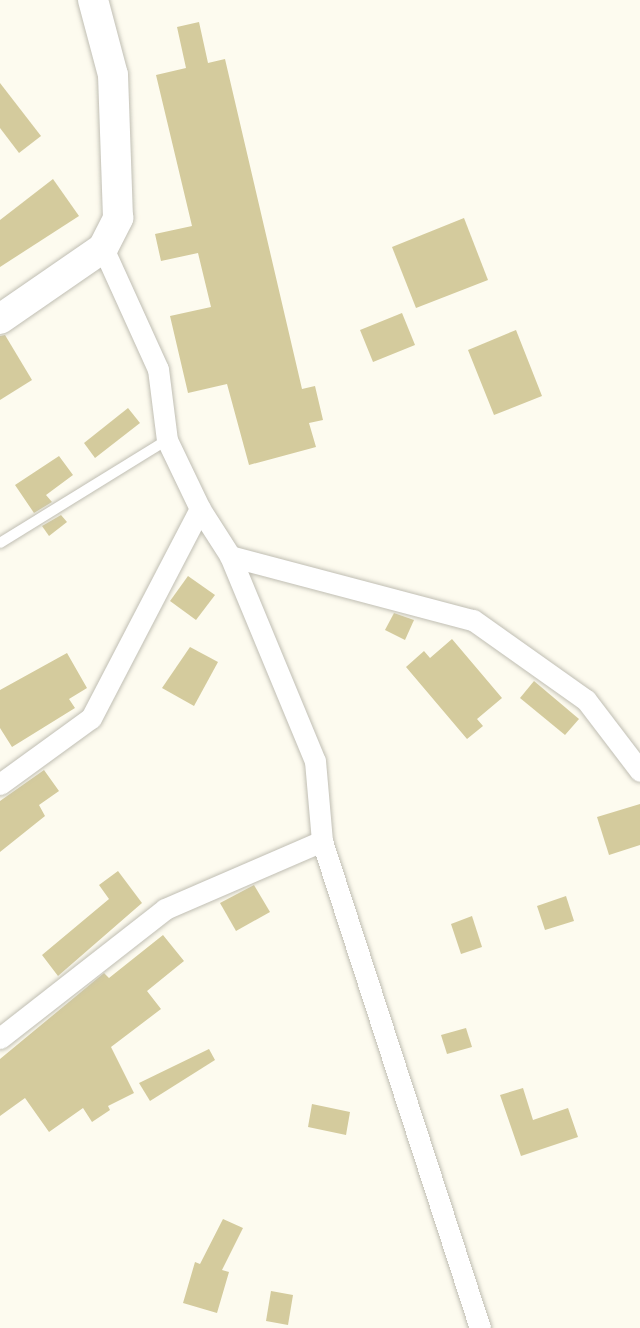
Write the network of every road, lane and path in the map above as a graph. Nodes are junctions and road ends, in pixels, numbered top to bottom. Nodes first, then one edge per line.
1 (93, 0) edge
2 (103, 248) junction
3 (0, 319) edge
4 (167, 440) junction
5 (200, 509) junction
6 (0, 543) edge
7 (230, 556) junction
8 (640, 771) edge
9 (0, 784) edge
10 (322, 841) junction
11 (0, 1038) edge
12 (480, 1328) edge

1 - 2 main road
2 - 3 main road
2 - 4 street
4 - 5 street
4 - 6 lane
5 - 7 street
5 - 9 street
7 - 8 street
7 - 10 street
10 - 11 street
10 - 12 street

